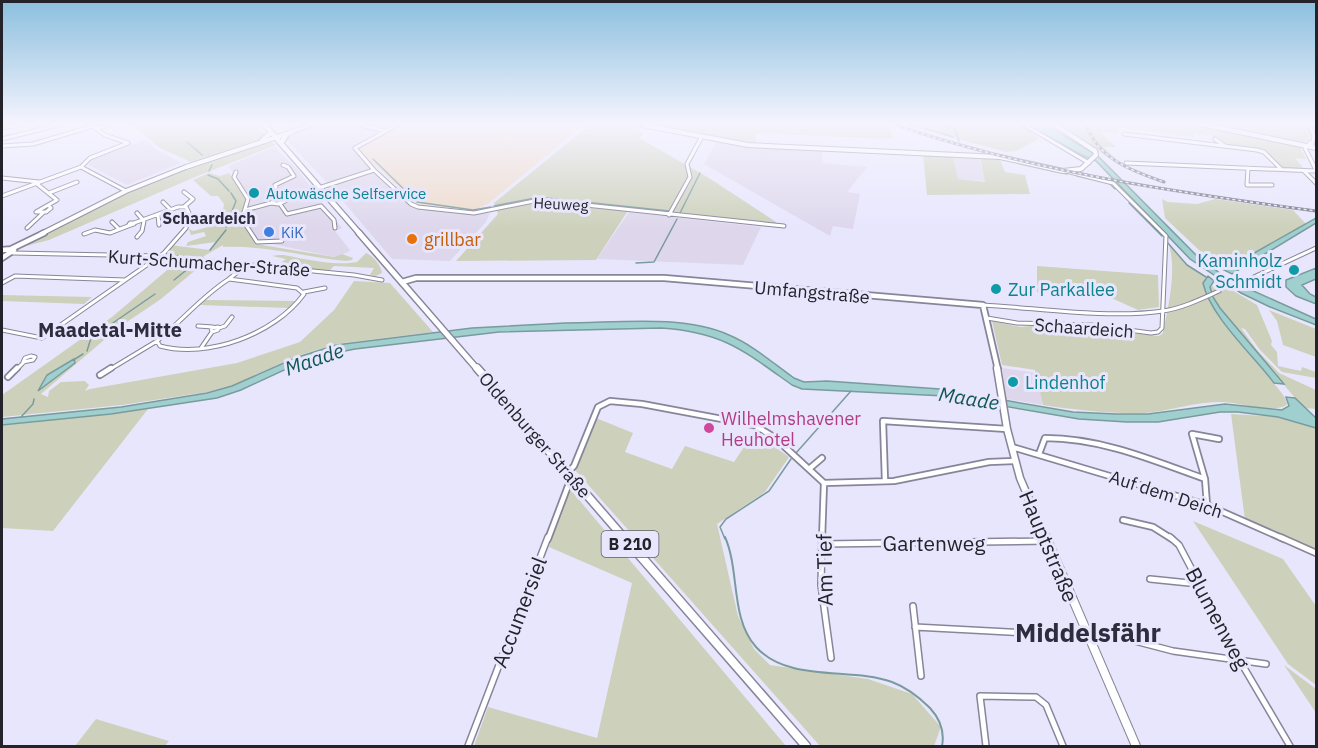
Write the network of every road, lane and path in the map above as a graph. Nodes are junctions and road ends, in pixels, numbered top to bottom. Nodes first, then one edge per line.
1 (90, 159) edge
2 (214, 159) edge
3 (295, 159) edge
4 (364, 159) edge
5 (690, 159) edge
6 (1009, 159) edge
7 (1085, 159) edge
8 (1092, 159) edge
9 (1271, 159) edge
10 (1090, 162) junction
11 (1126, 163) dead end
12 (284, 165) dead end
13 (81, 167) junction
14 (1248, 168) junction
15 (1281, 169) junction
16 (374, 170) junction
17 (1302, 170) junction
18 (1066, 171) junction
19 (1317, 171) edge
20 (236, 172) dead end
21 (2, 178) edge
22 (77, 182) dead end
23 (39, 183) junction
24 (1317, 183) edge
25 (1272, 185) dead end
26 (320, 187) junction
27 (126, 191) junction
28 (184, 192) dead end
29 (48, 193) junction
30 (2, 196) edge
31 (279, 197) junction
32 (285, 199) junction
33 (163, 202) dead end
34 (271, 203) junction
35 (280, 204) junction
36 (49, 206) junction
37 (184, 207) junction
38 (171, 210) junction
39 (245, 210) junction
40 (44, 213) junction
41 (137, 213) dead end
42 (158, 215) junction
43 (669, 215) junction
44 (144, 220) junction
45 (112, 222) dead end
46 (159, 225) dead end
47 (784, 226) dead end
48 (27, 228) dead end
49 (335, 228) dead end
50 (119, 229) junction
51 (84, 234) dead end
52 (40, 235) joint
53 (137, 237) dead end
54 (282, 241) dead end
55 (1317, 248) edge
56 (2, 250) edge
57 (12, 252) junction
58 (159, 256) junction
59 (2, 258) edge
60 (247, 264) junction
61 (229, 279) junction
62 (125, 280) junction
63 (382, 280) dead end
64 (402, 282) junction
65 (2, 283) edge
66 (1241, 283) dead end
67 (325, 288) dead end
68 (304, 292) junction
69 (1217, 292) dead end
70 (983, 304) junction
71 (1163, 311) junction
72 (232, 316) dead end
73 (987, 318) junction
74 (198, 326) dead end
75 (215, 329) junction
76 (2, 330) edge
77 (157, 341) junction
78 (201, 348) junction
79 (24, 362) dead end
80 (100, 375) dead end
81 (8, 377) dead end
82 (1007, 429) junction
83 (1219, 440) dead end
84 (1011, 447) junction
85 (1039, 454) junction
86 (822, 458) dead end
87 (1014, 461) junction
88 (809, 469) junction
89 (568, 472) junction
90 (1205, 479) junction
91 (575, 480) junction
92 (885, 481) junction
93 (824, 483) junction
94 (1207, 506) junction
95 (1123, 520) dead end
96 (1047, 541) junction
97 (822, 544) junction
98 (1317, 553) edge
99 (1150, 579) dead end
100 (1200, 584) junction
101 (913, 606) dead end
102 (915, 627) junction
103 (1086, 631) junction
104 (831, 658) dead end
105 (1240, 661) junction
106 (1266, 664) dead end
107 (921, 675) dead end
108 (468, 747) edge
109 (806, 747) edge
110 (986, 747) edge
111 (1063, 747) edge
112 (1136, 747) edge
113 (1290, 747) edge

1 - 13 street
2 - 27 street
3 - 26 main road, Oldenburger Straße / B 210
4 - 16 street, Heuweg
5 - 43 street
6 - 18 street
7 - 10 street
8 - 10 street
9 - 15 street
10 - 18 street
11 - 14 street
12 - 31 street
13 - 23 street
13 - 27 street
14 - 15 street
14 - 25 street
15 - 17 street
16 - 26 street
16 - 43 street, Heuweg
17 - 19 street
17 - 24 street
18 - 71 street
20 - 39 street
21 - 23 street
22 - 29 street
23 - 29 street
23 - 30 street
26 - 32 street
26 - 64 main road, Oldenburger Straße / B 210
27 - 52 street
28 - 37 street
29 - 36 street
31 - 32 street
31 - 34 street
32 - 35 street
33 - 38 street
34 - 35 street
34 - 39 street
35 - 49 street
36 - 40 street
36 - 40 street
37 - 38 street
37 - 58 street
38 - 42 street
39 - 54 street
40 - 48 street
41 - 44 street
42 - 44 street
42 - 46 street
43 - 47 street, Heuweg
44 - 50 street
44 - 53 street
45 - 50 street
50 - 51 street
52 - 57 main road
55 - 66 street
56 - 57 street
57 - 58 street, Kurt-Schumacher-Straße
57 - 59 street
58 - 60 street, Kurt-Schumacher-Straße
58 - 62 street
60 - 61 street
60 - 63 street, Kurt-Schumacher-Straße
61 - 68 street
61 - 77 street
62 - 65 street
62 - 76 street
64 - 70 street, Umfangstraße
64 - 89 main road, Oldenburger Straße / B 210
67 - 68 street
68 - 78 street
69 - 71 street, Umfangstraße
70 - 71 street, Umfangstraße
70 - 73 street, Hauptstraße
71 - 73 street, Schaardeich
72 - 75 street
73 - 82 street, Hauptstraße
74 - 75 street
75 - 78 street
77 - 78 street
77 - 80 street
79 - 81 street
82 - 84 street, Hauptstraße
82 - 92 street
83 - 90 street
84 - 85 street, Auf dem Deich
84 - 87 street, Hauptstraße
85 - 90 street
85 - 94 street, Auf dem Deich
86 - 88 street
87 - 92 street
87 - 96 street, Hauptstraße
88 - 89 street
88 - 93 street
89 - 91 main road, Oldenburger Straße / B 210
90 - 94 street
91 - 108 street, Accumersiel
91 - 109 main road, Oldenburger Straße / B 210
92 - 93 street
93 - 97 street, Am Tief
94 - 98 street, Auf dem Deich
95 - 100 street, Blumenweg
96 - 97 street, Gartenweg
96 - 103 street, Hauptstraße
97 - 104 street, Am Tief
99 - 100 street
100 - 105 street, Blumenweg
101 - 102 street
102 - 103 street
102 - 107 street
103 - 105 street
103 - 112 street, Hauptstraße
105 - 106 street
105 - 113 street, Blumenweg
110 - 111 street

